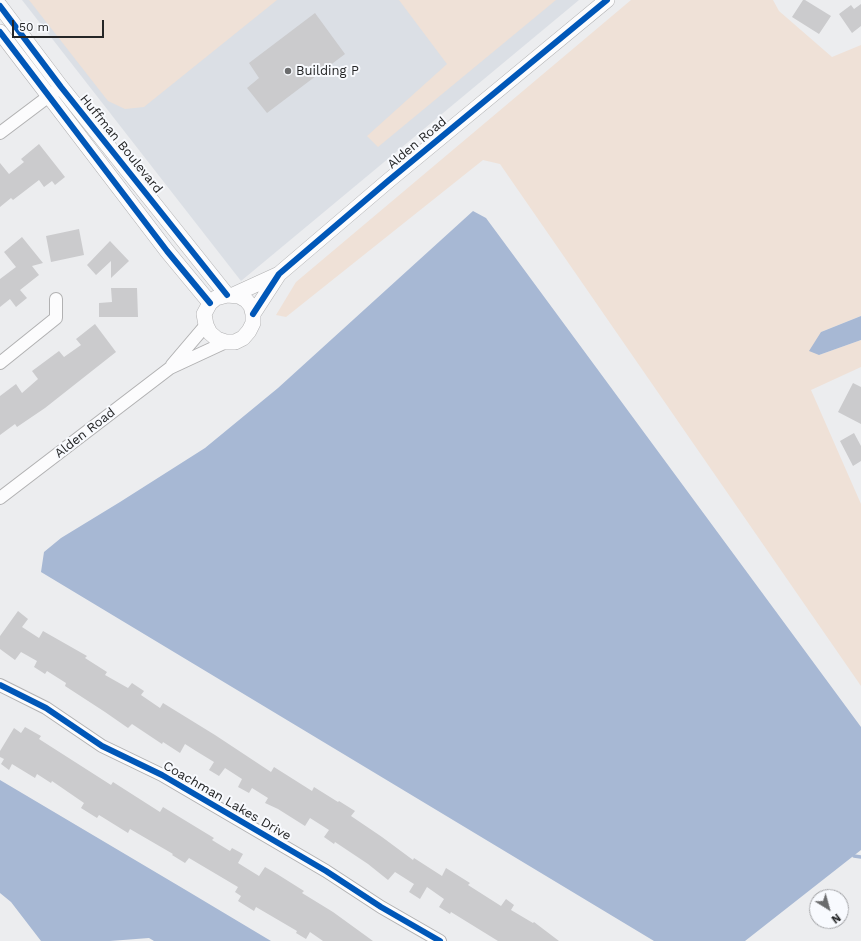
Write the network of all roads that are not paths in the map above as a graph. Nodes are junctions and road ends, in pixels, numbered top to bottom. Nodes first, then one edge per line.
1 (606, 0) edge
2 (0, 6) edge
3 (0, 32) edge
4 (62, 87) junction
5 (49, 96) junction
6 (0, 133) edge
7 (279, 274) junction
8 (230, 295) junction
9 (56, 299) dead end
10 (210, 303) junction
11 (253, 314) junction
12 (206, 325) junction
13 (226, 342) junction
14 (0, 363) edge
15 (170, 368) junction
16 (0, 498) edge
17 (0, 686) edge
18 (440, 941) edge

1 - 7 street, Alden Road
2 - 4 street, Huffman Boulevard
3 - 5 street, Huffman Boulevard
4 - 5 street
4 - 8 street, Huffman Boulevard
5 - 6 street
5 - 10 street, Huffman Boulevard
7 - 8 street, Alden Road
7 - 11 street, Alden Road
8 - 10 street
8 - 11 street
9 - 14 street
10 - 12 street
11 - 13 street
12 - 13 street
12 - 15 street, Alden Road
13 - 15 street, Alden Road
15 - 16 street, Alden Road
17 - 18 street, Coachman Lakes Drive

